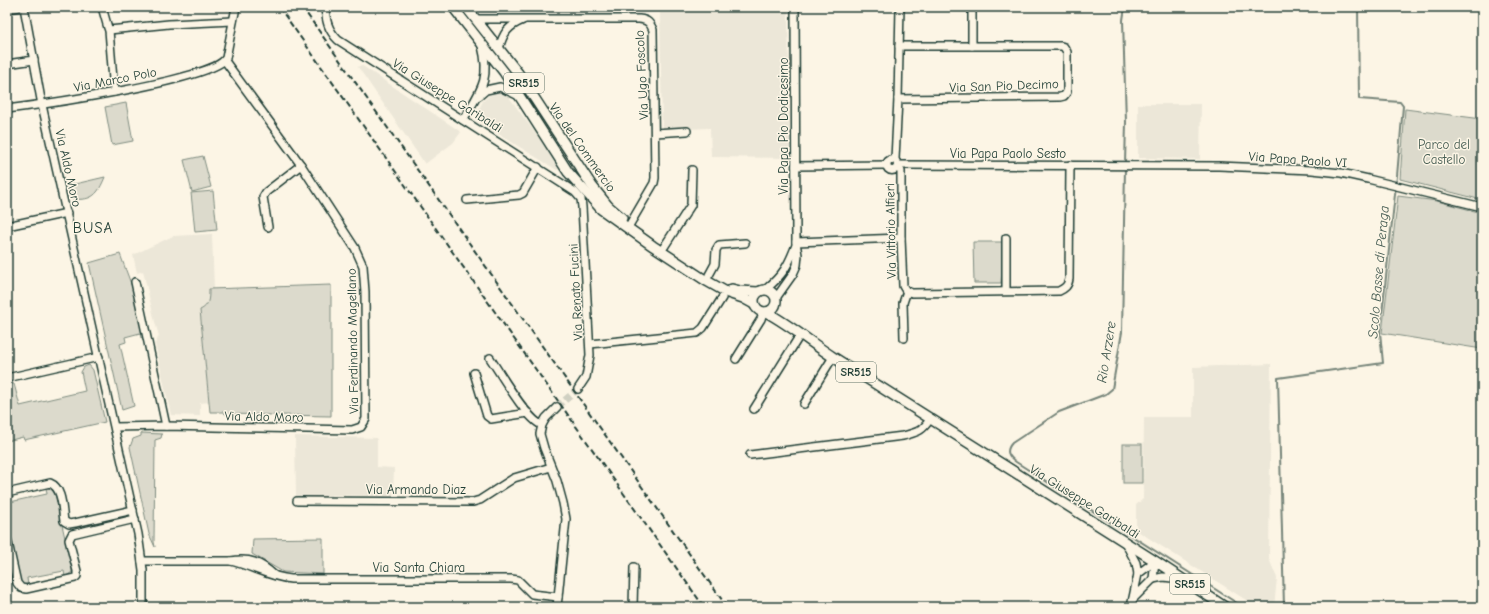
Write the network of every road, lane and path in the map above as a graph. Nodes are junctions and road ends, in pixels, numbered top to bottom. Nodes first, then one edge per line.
1 (17, 7) edge
2 (24, 7) edge
3 (102, 7) edge
4 (236, 7) edge
5 (325, 7) edge
6 (453, 7) edge
7 (466, 7) edge
8 (795, 7) edge
9 (900, 7) edge
10 (972, 7) edge
11 (7, 9) edge
12 (475, 19) junction
13 (523, 20) junction
14 (233, 21) junction
15 (110, 30) junction
16 (482, 44) junction
17 (899, 46) junction
18 (972, 46) junction
19 (499, 49) junction
20 (34, 60) junction
21 (224, 61) junction
22 (7, 64) edge
23 (114, 92) junction
24 (478, 96) junction
25 (519, 96) junction
26 (898, 99) junction
27 (42, 105) junction
28 (7, 109) edge
29 (463, 120) junction
30 (688, 131) dead end
31 (655, 133) junction
32 (897, 164) junction
33 (301, 165) junction
34 (796, 166) junction
35 (1070, 166) junction
36 (1133, 166) joint
37 (538, 167) junction
38 (692, 170) dead end
39 (575, 192) joint
40 (467, 200) dead end
41 (604, 207) junction
42 (1482, 207) edge
43 (66, 213) junction
44 (630, 224) junction
45 (7, 226) edge
46 (268, 227) dead end
47 (901, 238) junction
48 (1006, 238) dead end
49 (745, 243) dead end
50 (796, 244) junction
51 (664, 247) junction
52 (709, 275) junction
53 (135, 282) dead end
54 (762, 290) junction
55 (907, 291) junction
56 (1006, 291) junction
57 (726, 296) junction
58 (776, 300) junction
59 (754, 304) junction
60 (765, 312) junction
61 (785, 322) junction
62 (800, 335) junction
63 (904, 338) dead end
64 (590, 344) junction
65 (99, 357) junction
66 (832, 357) junction
67 (490, 358) dead end
68 (736, 359) dead end
69 (474, 373) dead end
70 (7, 378) edge
71 (578, 389) tunnel mouth
72 (804, 404) dead end
73 (557, 407) tunnel mouth
74 (754, 409) dead end
75 (528, 413) junction
76 (930, 419) junction
77 (542, 425) junction
78 (166, 426) junction
79 (115, 427) junction
80 (361, 427) joint
81 (750, 455) dead end
82 (551, 466) junction
83 (7, 493) edge
84 (297, 501) dead end
85 (133, 510) junction
86 (135, 519) junction
87 (7, 538) edge
88 (1126, 544) junction
89 (142, 561) junction
90 (1155, 561) junction
91 (634, 567) dead end
92 (1138, 574) junction
93 (1183, 579) junction
94 (1153, 580) junction
95 (558, 597) junction
96 (1133, 599) junction
97 (144, 607) edge
98 (558, 607) edge
99 (633, 607) edge
100 (1130, 607) edge
101 (1225, 607) edge

1 - 11 street
2 - 20 street, Via Aldo Moro
3 - 15 street
4 - 14 street
5 - 29 street, Via Giuseppe Garibaldi
6 - 16 main road, Via del Commercio / SR515
7 - 12 main road, Via del Commercio / SR515
8 - 34 street, Via Papa Pio Dodicesimo
9 - 17 street
10 - 18 street
12 - 13 street
12 - 19 main road, Via del Commercio / SR515
13 - 19 street
13 - 31 street, Via Ugo Foscolo
14 - 15 street
14 - 21 street
15 - 23 street
16 - 24 street
16 - 25 main road, Via del Commercio / SR515
17 - 18 street, Via San Pio Decimo
17 - 26 street
18 - 26 street, Via San Pio Decimo
19 - 41 main road, Via del Commercio / SR515
20 - 22 street
20 - 27 street, Via Aldo Moro
21 - 23 street, Via Marco Polo
21 - 33 street
23 - 27 street, Via Marco Polo
24 - 25 street
24 - 29 street
25 - 41 main road, Via del Commercio / SR515
26 - 32 street
27 - 28 street, Via Marco Polo
27 - 43 street, Via Aldo Moro
29 - 37 street, Via Giuseppe Garibaldi
30 - 31 street
31 - 44 street, Via Ugo Foscolo
32 - 34 street
32 - 35 street, Via Papa Paolo Sesto
32 - 47 street, Via Vittorio Alfieri
33 - 46 street
33 - 80 street, Via Ferdinando Magellano
34 - 50 street, Via Papa Pio Dodicesimo
35 - 36 street, Via Papa Paolo Sesto
35 - 56 street, Via Vittorio Alfieri
36 - 42 street, Via Papa Paolo VI
37 - 39 street, Via Giuseppe Garibaldi
37 - 40 street
38 - 51 street
39 - 64 street, Via Renato Fucini
41 - 44 main road, SR515
41 - 57 main road, Via Giuseppe Garibaldi / SR515
43 - 45 street
43 - 65 street, Via Aldo Moro
44 - 51 main road, SR515
47 - 50 street
47 - 55 street, Via Vittorio Alfieri
48 - 56 street
49 - 52 street
50 - 54 street, Via Papa Pio Dodicesimo
50 - 58 street, Via Papa Pio Dodicesimo
51 - 52 main road, SR515
52 - 54 main road, SR515
53 - 78 street
54 - 58 main road, Via Giuseppe Garibaldi / SR515
54 - 59 main road
55 - 56 street, Via Vittorio Alfieri
55 - 63 street
57 - 59 main road, Via Giuseppe Garibaldi / SR515
57 - 64 street
58 - 60 main road
58 - 61 main road, Via Giuseppe Garibaldi / SR515
59 - 60 main road, Via Giuseppe Garibaldi / SR515
60 - 61 main road, Via Giuseppe Garibaldi / SR515
60 - 68 street
61 - 62 main road, Via Giuseppe Garibaldi / SR515
62 - 66 main road, Via Giuseppe Garibaldi / SR515
62 - 74 street
64 - 71 street, Via Renato Fucini
65 - 70 street
65 - 79 street, Via Aldo Moro
66 - 72 street
66 - 76 main road, Via Giuseppe Garibaldi / SR515
67 - 75 street
69 - 75 street
73 - 77 street
75 - 77 street
76 - 81 street
76 - 88 main road, Via Giuseppe Garibaldi / SR515
77 - 82 street
78 - 79 street, Via Aldo Moro
78 - 80 street, Via Aldo Moro
79 - 85 street, Via Aldo Moro
82 - 84 street, Via Armando Diaz
82 - 95 street
83 - 85 street
85 - 86 street, Via Aldo Moro
86 - 87 street
86 - 89 street, Via Aldo Moro
88 - 90 main road, Via Giuseppe Garibaldi / SR515
88 - 92 street
89 - 95 street, Via Santa Chiara
89 - 97 street, Via Aldo Moro
90 - 92 street
90 - 93 main road, Via Giuseppe Garibaldi / SR515
90 - 94 street
91 - 99 street
92 - 96 street
93 - 94 street
93 - 101 main road, Via Giuseppe Garibaldi / SR515
94 - 96 street
95 - 98 street
96 - 100 street

